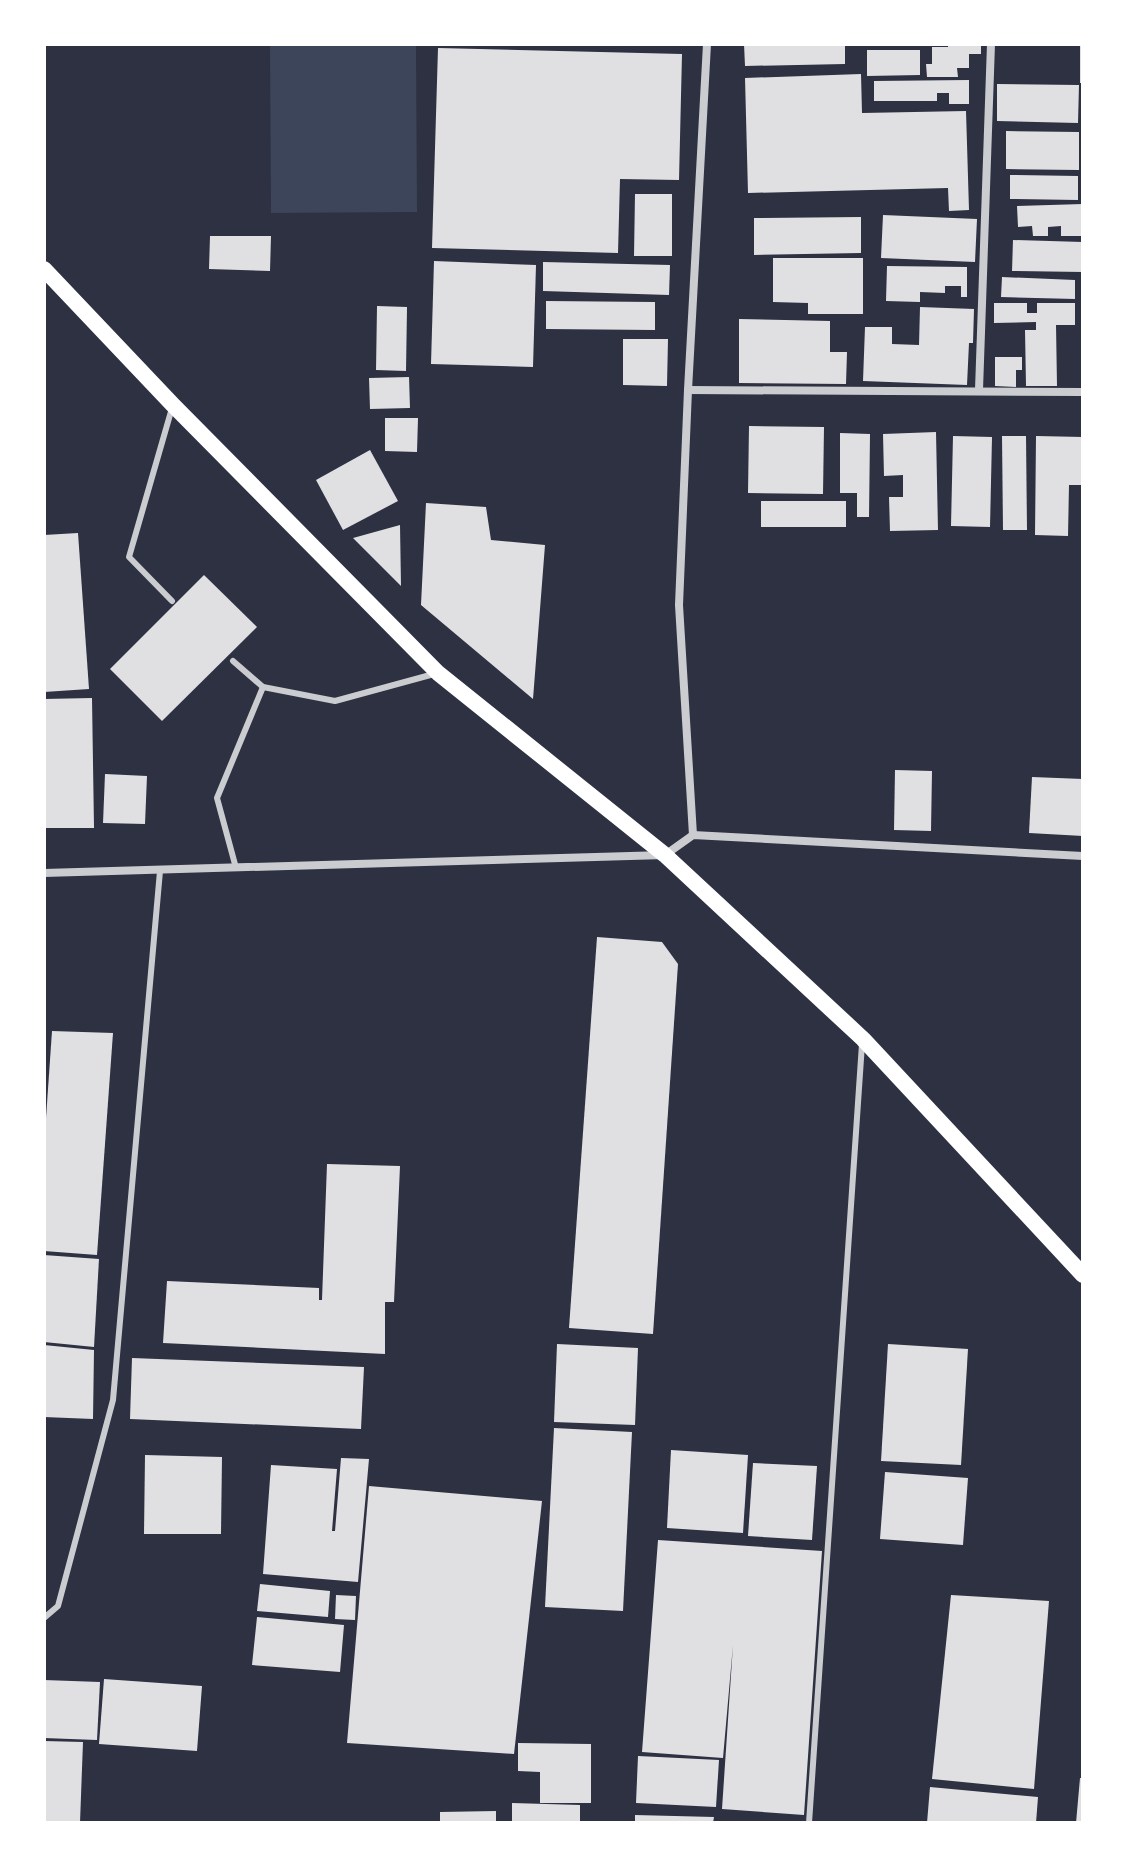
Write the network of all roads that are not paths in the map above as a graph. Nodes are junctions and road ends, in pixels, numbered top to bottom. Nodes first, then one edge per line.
1 (707, 44) edge
2 (991, 44) edge
3 (44, 269) edge
4 (688, 390) junction
5 (979, 390) junction
6 (1083, 392) edge
7 (173, 405) junction
8 (172, 601) dead end
9 (233, 661) dead end
10 (438, 673) junction
11 (263, 687) junction
12 (693, 835) junction
13 (665, 855) junction
14 (1083, 856) edge
15 (236, 869) junction
16 (160, 871) junction
17 (44, 873) edge
18 (863, 1039) junction
19 (1083, 1275) edge
20 (44, 1618) edge
21 (809, 1823) edge

1 - 4 street
2 - 5 street
3 - 7 main road
4 - 5 street
4 - 12 street
5 - 6 street
7 - 8 lane
7 - 10 main road
9 - 11 lane
10 - 11 lane
10 - 13 main road
11 - 15 lane
12 - 13 street
12 - 14 street
13 - 15 street
13 - 18 main road
15 - 16 street
16 - 17 street
16 - 20 lane
18 - 19 main road
18 - 21 lane

